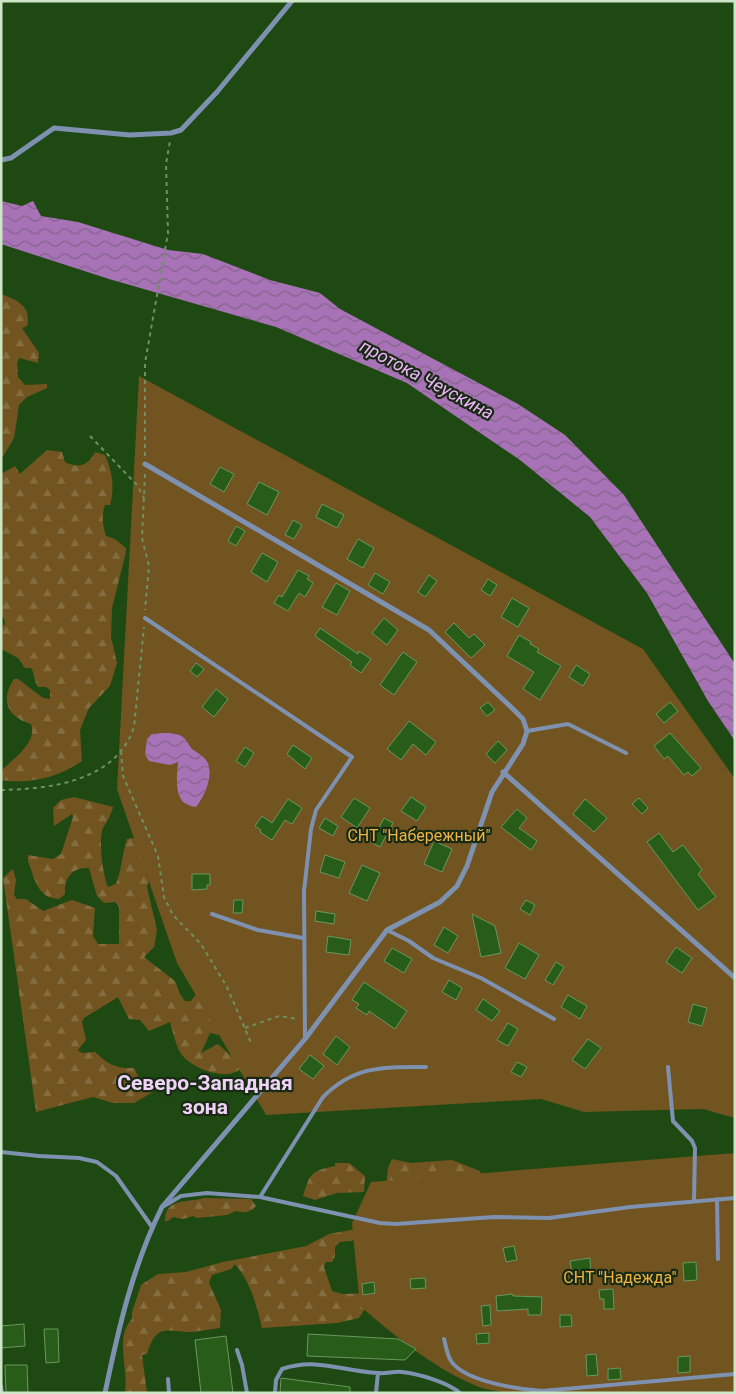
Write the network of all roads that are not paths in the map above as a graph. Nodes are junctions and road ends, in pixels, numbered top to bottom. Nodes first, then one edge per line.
1 (292, 1) edge
2 (1, 160) edge
3 (145, 464) road end
4 (145, 618) road end
5 (527, 731) junction
6 (626, 754) dead end
7 (504, 772) junction
8 (212, 914) dead end
9 (386, 930) junction
10 (304, 938) junction
11 (735, 978) edge
12 (554, 1019) dead end
13 (305, 1039) junction
14 (426, 1067) dead end
15 (668, 1067) dead end
16 (1, 1152) edge
17 (260, 1197) junction
18 (735, 1198) edge
19 (717, 1199) junction
20 (694, 1201) junction
21 (162, 1207) junction
22 (152, 1227) junction
23 (718, 1259) dead end
24 (444, 1339) dead end
25 (237, 1350) dead end
26 (378, 1374) junction
27 (735, 1374) edge
28 (168, 1379) dead end
29 (1, 1386) edge
30 (2, 1393) edge
31 (104, 1393) edge
32 (169, 1393) edge
33 (247, 1393) edge
34 (275, 1393) edge
35 (376, 1393) edge
36 (460, 1393) edge

1 - 2 street
3 - 5 street
4 - 10 lane
5 - 6 lane
5 - 7 street
7 - 9 street
7 - 11 street
8 - 10 lane
9 - 12 lane
9 - 13 street
10 - 13 lane
13 - 21 street
14 - 17 lane
15 - 20 lane
16 - 22 lane
17 - 20 lane
17 - 21 lane
18 - 19 lane
19 - 20 lane
19 - 23 lane
21 - 22 street
22 - 31 street
24 - 27 lane
25 - 33 lane
26 - 34 lane
26 - 35 lane
26 - 36 lane
28 - 32 lane
29 - 30 lane

